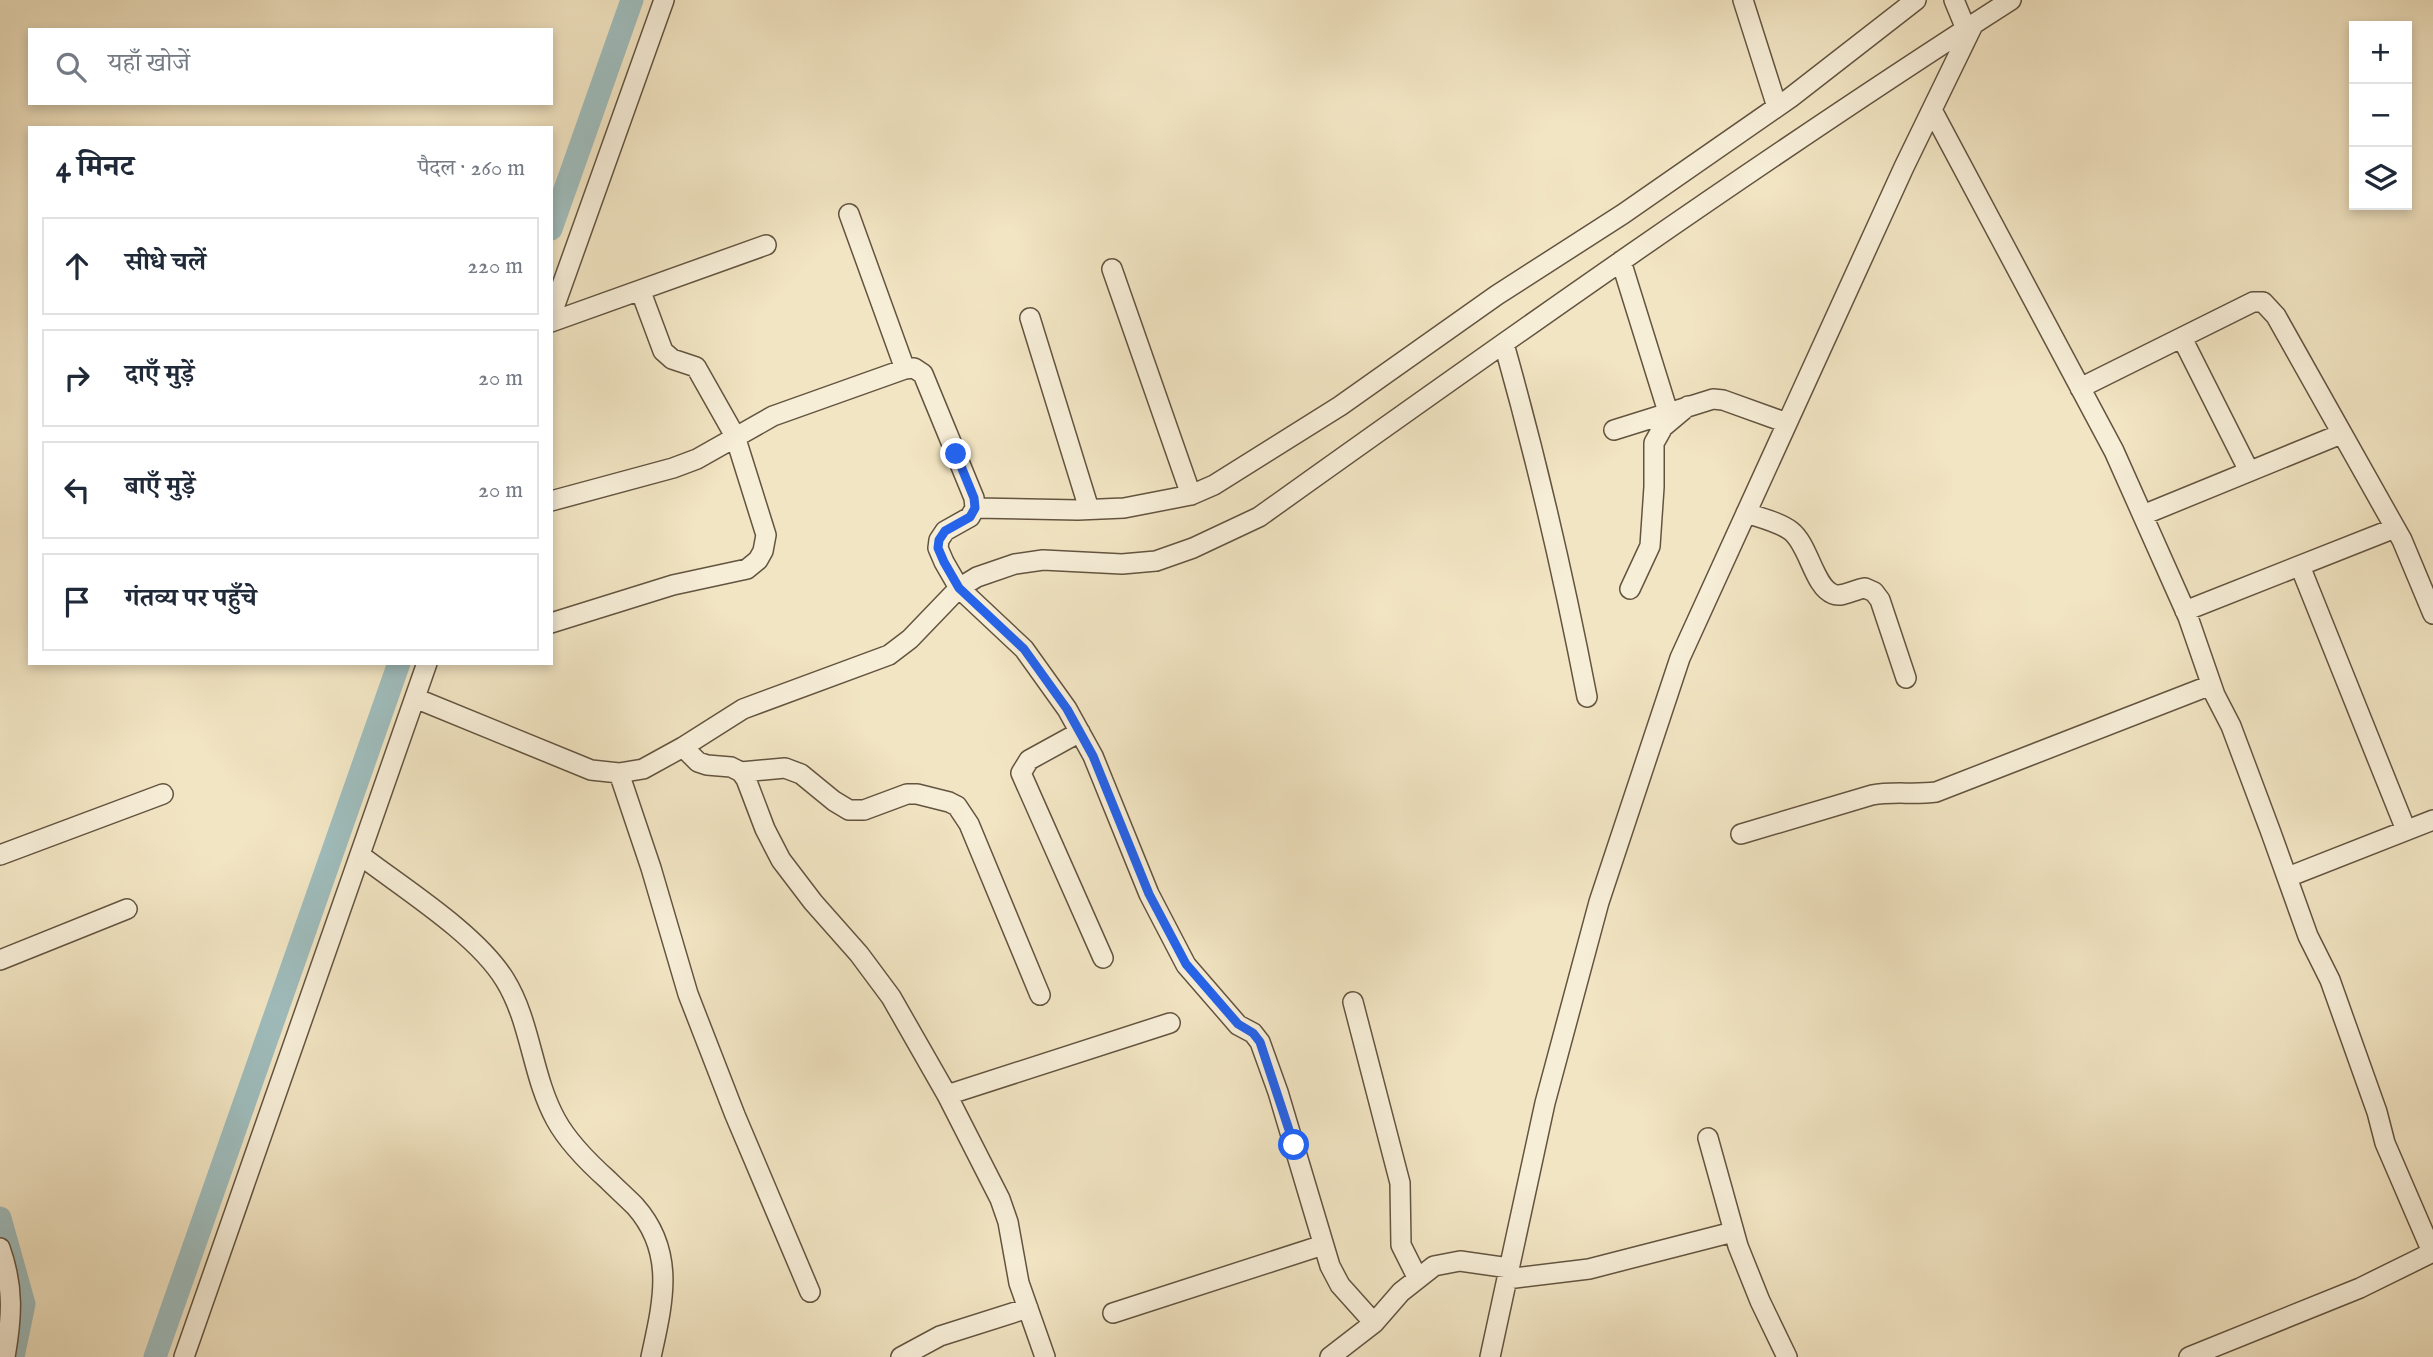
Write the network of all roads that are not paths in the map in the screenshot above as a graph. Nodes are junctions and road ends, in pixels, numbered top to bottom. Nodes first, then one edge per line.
1 (664, 0) edge
2 (1743, 0) edge
3 (1916, 0) edge
4 (1954, 0) edge
5 (2011, 0) edge
6 (1968, 25) junction
7 (1777, 107) junction
8 (1932, 110) junction
9 (849, 214) dead end
10 (766, 245) dead end
11 (1621, 261) junction
12 (1112, 268) dead end
13 (641, 292) junction
14 (553, 310) edge
15 (1030, 318) dead end
16 (553, 322) edge
17 (2182, 338) junction
18 (1504, 344) junction
19 (905, 369) junction
20 (2080, 388) junction
21 (1688, 406) junction
22 (1668, 412) junction
23 (1787, 424) junction
24 (1614, 430) dead end
25 (2341, 434) junction
26 (735, 436) junction
27 (2249, 471) junction
28 (1191, 495) junction
29 (553, 500) edge
30 (975, 508) junction
31 (1089, 509) junction
32 (1746, 513) junction
33 (2143, 515) junction
34 (2395, 528) junction
35 (2300, 566) junction
36 (952, 576) junction
37 (1630, 589) dead end
38 (2185, 611) junction
39 (2433, 614) edge
40 (553, 622) edge
41 (426, 665) edge
42 (1906, 678) dead end
43 (2211, 685) junction
44 (1587, 697) dead end
45 (415, 698) junction
46 (1080, 732) junction
47 (684, 747) junction
48 (741, 772) junction
49 (619, 773) junction
50 (163, 794) dead end
51 (2433, 820) edge
52 (2406, 830) junction
53 (1741, 834) dead end
54 (0, 855) edge
55 (360, 855) junction
56 (2288, 877) junction
57 (127, 909) dead end
58 (1103, 958) dead end
59 (0, 960) edge
60 (1040, 995) dead end
61 (1353, 1002) dead end
62 (1170, 1023) dead end
63 (947, 1095) junction
64 (1708, 1138) dead end
65 (1733, 1232) junction
66 (1323, 1245) junction
67 (0, 1248) edge
68 (2432, 1252) edge
69 (1508, 1273) junction
70 (1417, 1277) junction
71 (810, 1292) dead end
72 (1028, 1308) junction
73 (1113, 1313) dead end
74 (1374, 1323) junction
75 (5, 1357) edge
76 (184, 1357) edge
77 (651, 1357) edge
78 (901, 1357) edge
79 (1045, 1357) edge
80 (1330, 1357) edge
81 (1490, 1357) edge
82 (1787, 1357) edge
83 (2189, 1357) edge

1 - 14 street
2 - 7 street
3 - 7 street
4 - 6 street
5 - 6 street
6 - 8 street
6 - 11 street
7 - 28 street
8 - 20 street
8 - 23 street
9 - 19 street
10 - 13 street
11 - 18 street
11 - 22 street
12 - 28 street
13 - 16 street
13 - 26 street
15 - 31 street
17 - 20 street
17 - 25 street
17 - 27 street
18 - 36 street
18 - 44 street
19 - 26 street
19 - 30 street
20 - 33 street
21 - 22 street
21 - 23 street
21 - 37 street
22 - 24 street
23 - 32 street
25 - 27 street
25 - 34 street
26 - 29 street
26 - 40 street
27 - 33 street
28 - 31 street
30 - 31 street
30 - 36 street
32 - 42 street
32 - 69 street
33 - 38 street
34 - 35 street
34 - 39 street
35 - 38 street
35 - 52 street
36 - 46 street
36 - 47 street
38 - 43 street
41 - 45 street
43 - 53 street
43 - 56 street
45 - 49 street
45 - 55 street
46 - 58 street
46 - 66 street
47 - 48 street
47 - 49 street
48 - 60 street
48 - 63 street
49 - 71 street
50 - 54 street
51 - 52 street
52 - 56 street
55 - 76 street
55 - 77 street
56 - 68 street
57 - 59 street
61 - 70 street
62 - 63 street
63 - 72 street
64 - 65 street
65 - 69 street
65 - 82 street
66 - 73 street
66 - 74 street
67 - 75 street
68 - 83 street
69 - 70 street
69 - 81 street
70 - 74 street
72 - 78 street
72 - 79 street
74 - 80 street

